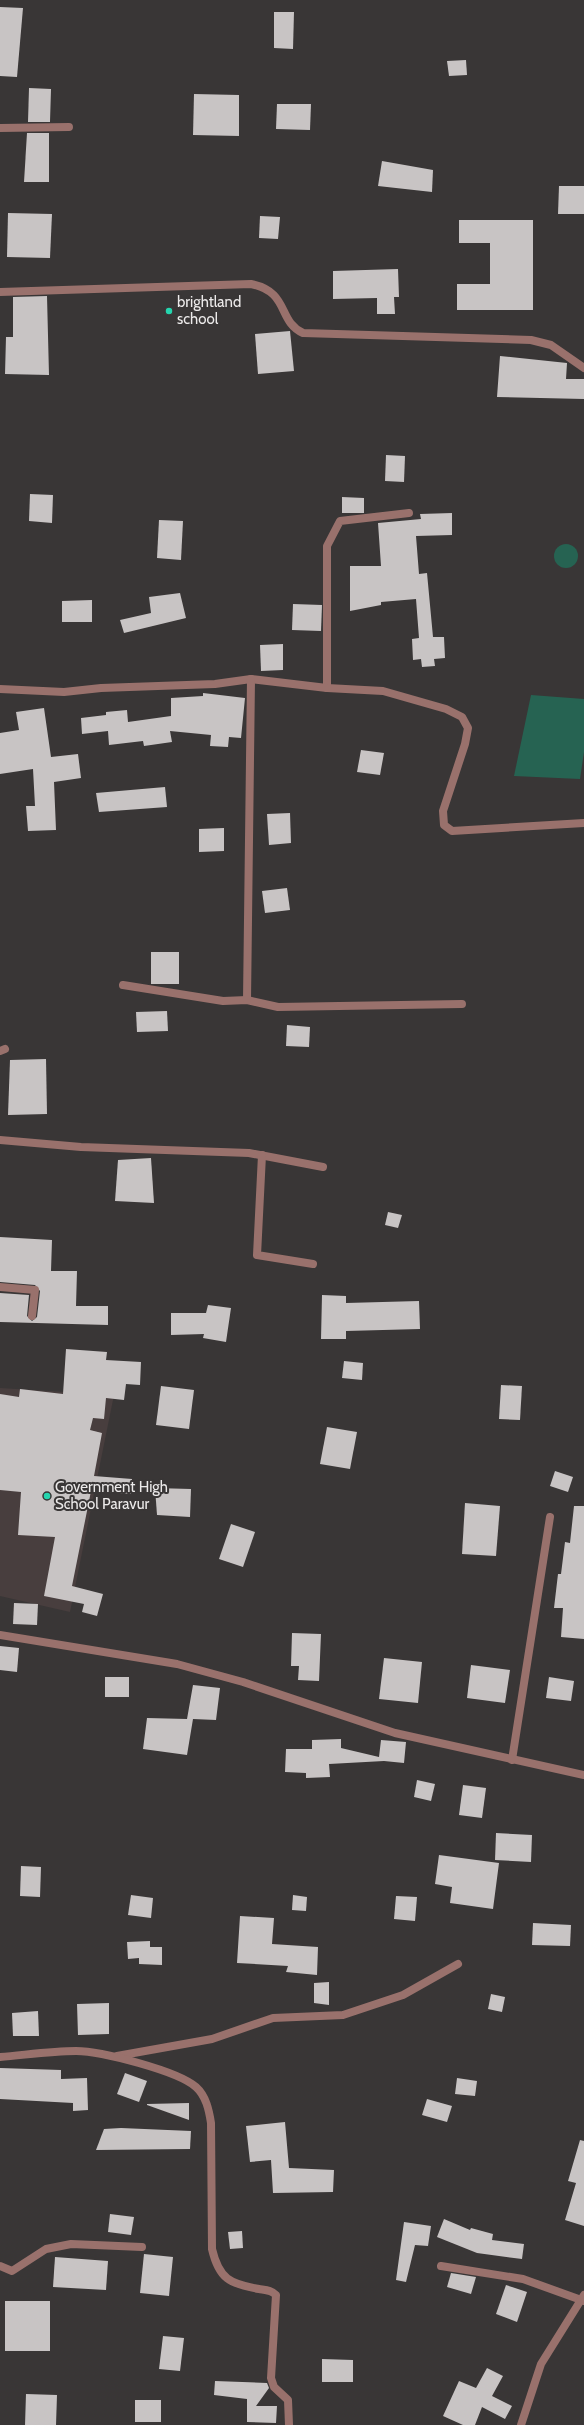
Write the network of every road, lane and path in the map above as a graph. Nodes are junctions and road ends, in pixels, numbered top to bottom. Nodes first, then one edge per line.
1 (69, 127) dead end
2 (0, 128) edge
3 (0, 292) edge
4 (584, 368) edge
5 (408, 514) dead end
6 (252, 679) junction
7 (327, 688) junction
8 (0, 689) edge
9 (584, 823) edge
10 (123, 985) dead end
11 (247, 1000) junction
12 (462, 1004) dead end
13 (0, 1140) edge
14 (262, 1155) junction
15 (323, 1167) dead end
16 (313, 1264) dead end
17 (0, 1287) edge
18 (32, 1316) dead end
19 (550, 1517) dead end
20 (0, 1635) edge
21 (512, 1760) junction
22 (584, 1775) edge
23 (458, 1964) dead end
24 (116, 2056) junction
25 (0, 2057) edge
26 (142, 2247) dead end
27 (0, 2266) edge
28 (441, 2266) dead end
29 (583, 2299) edge
30 (289, 2425) edge
31 (521, 2425) edge

1 - 2 street
3 - 4 street
5 - 7 street
6 - 7 street
6 - 8 street
6 - 11 street
7 - 9 street
10 - 11 street
11 - 12 street
13 - 14 street
14 - 15 street
14 - 16 street
17 - 18 street
19 - 21 street
20 - 21 street
21 - 22 street
23 - 24 street
24 - 25 street
24 - 30 street
26 - 27 street
28 - 29 street
29 - 31 street

